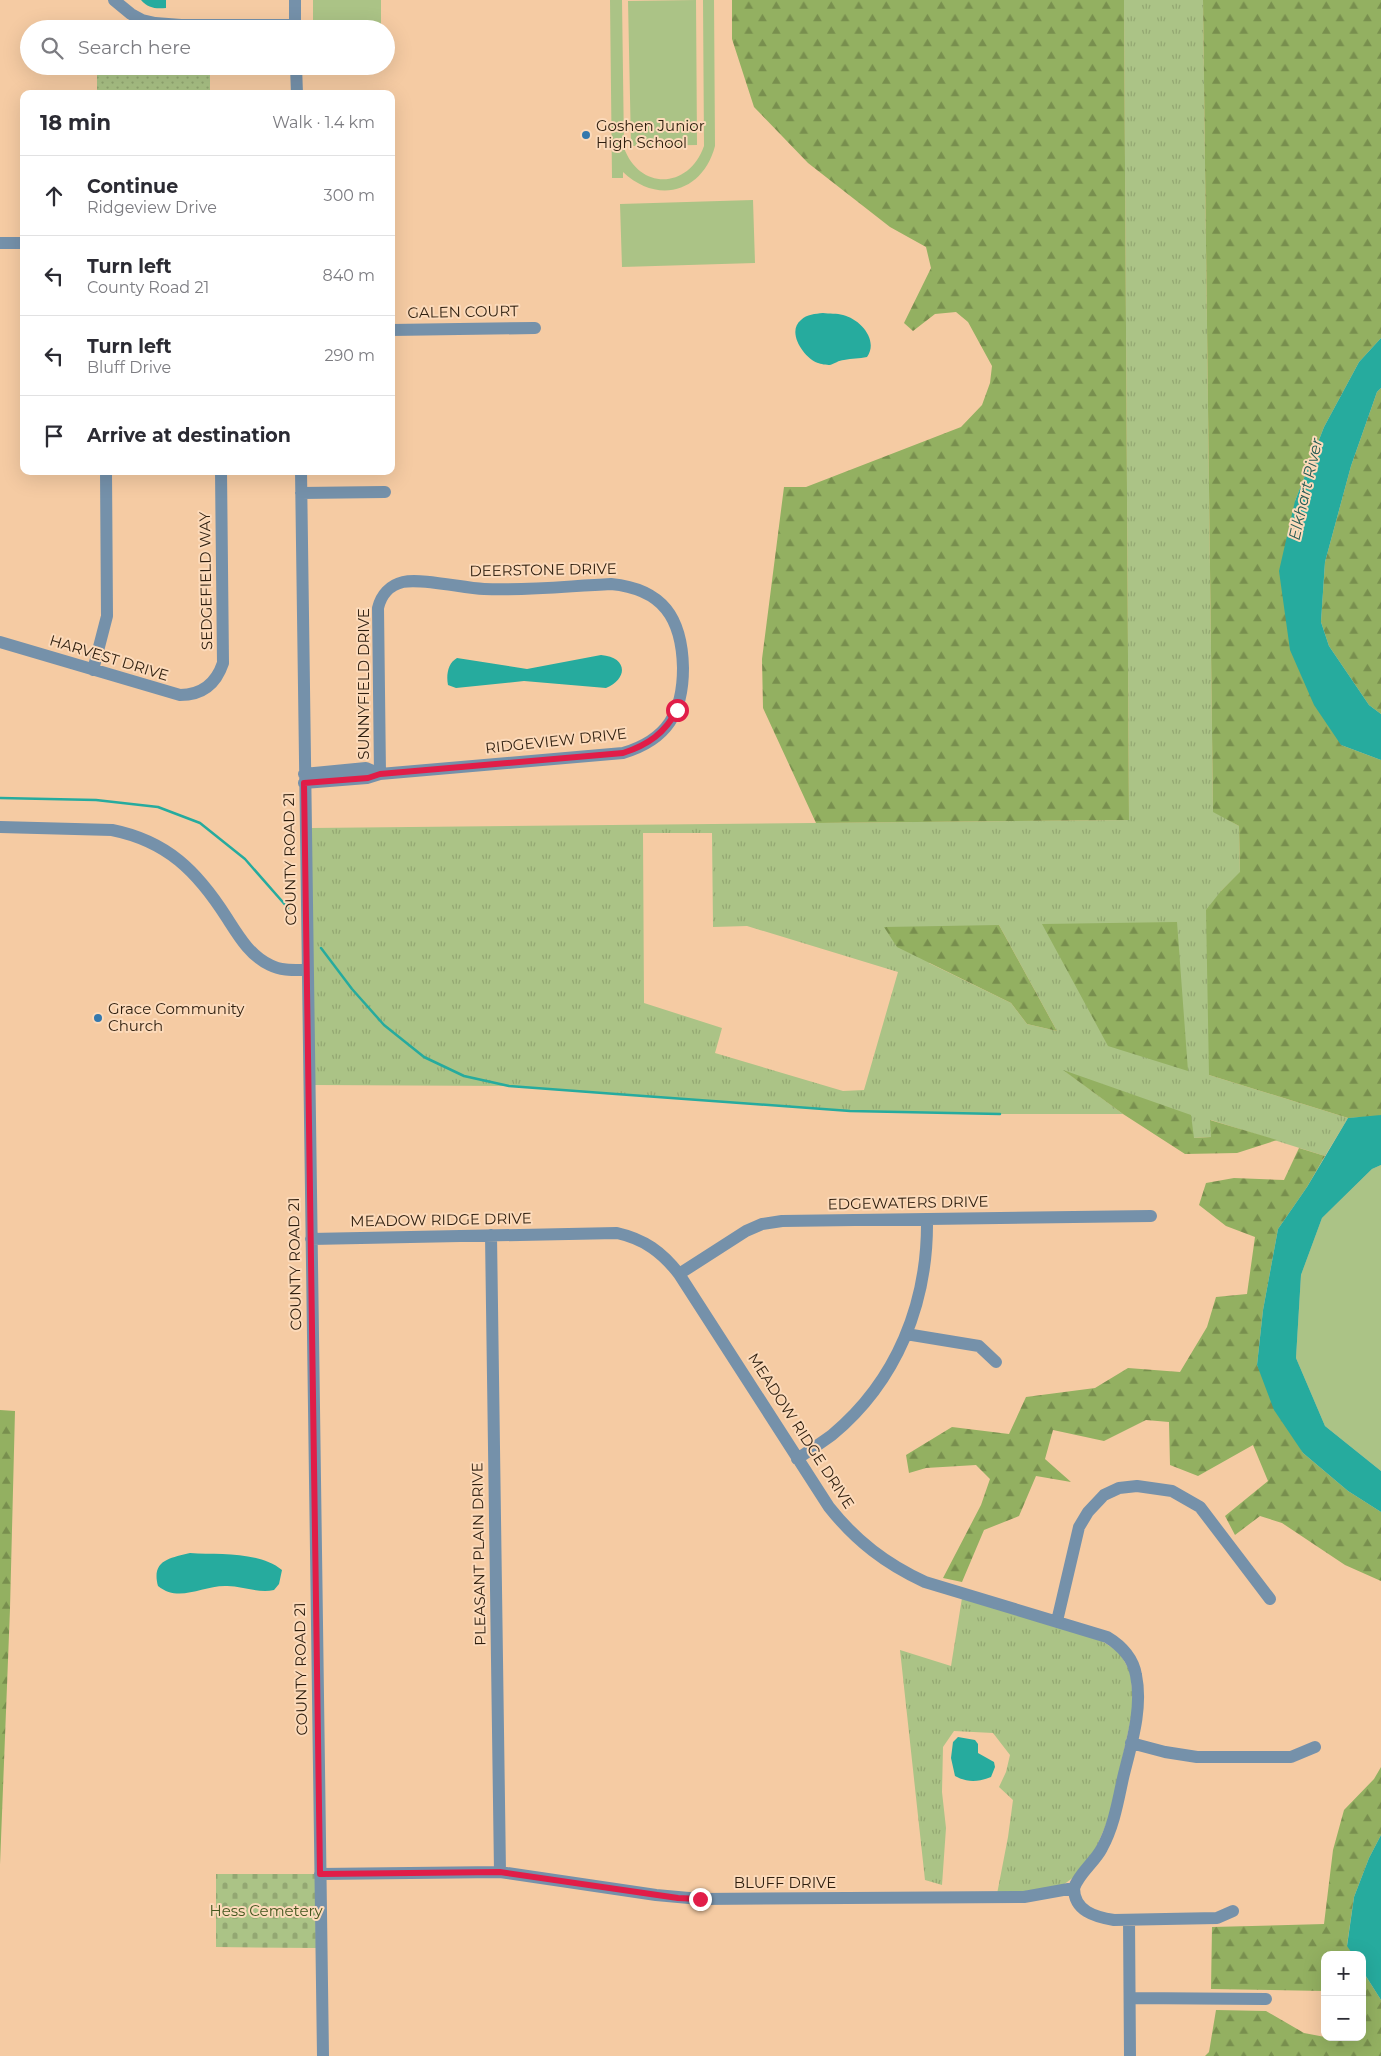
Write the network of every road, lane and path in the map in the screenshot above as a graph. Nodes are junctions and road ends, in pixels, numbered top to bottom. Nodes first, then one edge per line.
1 (114, 0) edge
2 (295, 0) edge
3 (142, 20) edge
4 (295, 20) edge
5 (296, 75) edge
6 (297, 90) edge
7 (0, 243) edge
8 (20, 243) edge
9 (535, 328) dead end
10 (395, 330) edge
11 (106, 475) edge
12 (221, 475) edge
13 (301, 475) edge
14 (386, 492) dead end
15 (301, 493) junction
16 (647, 593) joint
17 (383, 595) joint
18 (0, 642) edge
19 (93, 670) junction
20 (209, 687) joint
21 (380, 774) junction
22 (304, 778) junction
23 (0, 827) edge
24 (308, 970) junction
25 (1151, 1216) dead end
26 (927, 1220) junction
27 (491, 1235) junction
28 (311, 1239) junction
29 (679, 1274) junction
30 (906, 1334) junction
31 (996, 1362) dead end
32 (797, 1459) junction
33 (1270, 1599) dead end
34 (1058, 1621) junction
35 (1131, 1744) junction
36 (1315, 1747) dead end
37 (500, 1872) junction
38 (320, 1874) junction
39 (1074, 1888) junction
40 (1233, 1911) dead end
41 (1129, 1920) junction
42 (1130, 1998) junction
43 (1266, 1999) dead end
44 (323, 2056) edge
45 (1130, 2056) edge

1 - 3 street
2 - 4 street
5 - 6 street
7 - 8 street
9 - 10 street, GALEN COURT
11 - 19 street
12 - 20 street, SEDGEFIELD WAY
13 - 15 street, COUNTY ROAD 21
14 - 15 street
15 - 22 street, COUNTY ROAD 21
16 - 17 street, DEERSTONE DRIVE
16 - 21 street, RIDGEVIEW DRIVE
17 - 21 street, SUNNYFIELD DRIVE
18 - 19 street, HARVEST DRIVE
19 - 20 street, HARVEST DRIVE
21 - 22 street, RIDGEVIEW DRIVE
22 - 24 street, COUNTY ROAD 21
23 - 24 street
24 - 28 street, COUNTY ROAD 21
25 - 26 street, EDGEWATERS DRIVE
26 - 29 street, EDGEWATERS DRIVE
26 - 30 street
27 - 28 street, MEADOW RIDGE DRIVE
27 - 29 street, MEADOW RIDGE DRIVE
27 - 37 street, PLEASANT PLAIN DRIVE
28 - 38 street, COUNTY ROAD 21
29 - 32 street, MEADOW RIDGE DRIVE
30 - 31 street
30 - 32 street
32 - 34 street, MEADOW RIDGE DRIVE
33 - 34 street
34 - 35 street, MEADOW RIDGE DRIVE
35 - 36 street
35 - 39 street, MEADOW RIDGE DRIVE
37 - 38 street, BLUFF DRIVE
37 - 39 street, BLUFF DRIVE
38 - 44 street, COUNTY ROAD 21
39 - 41 street
40 - 41 street
41 - 42 street
42 - 43 street
42 - 45 street

